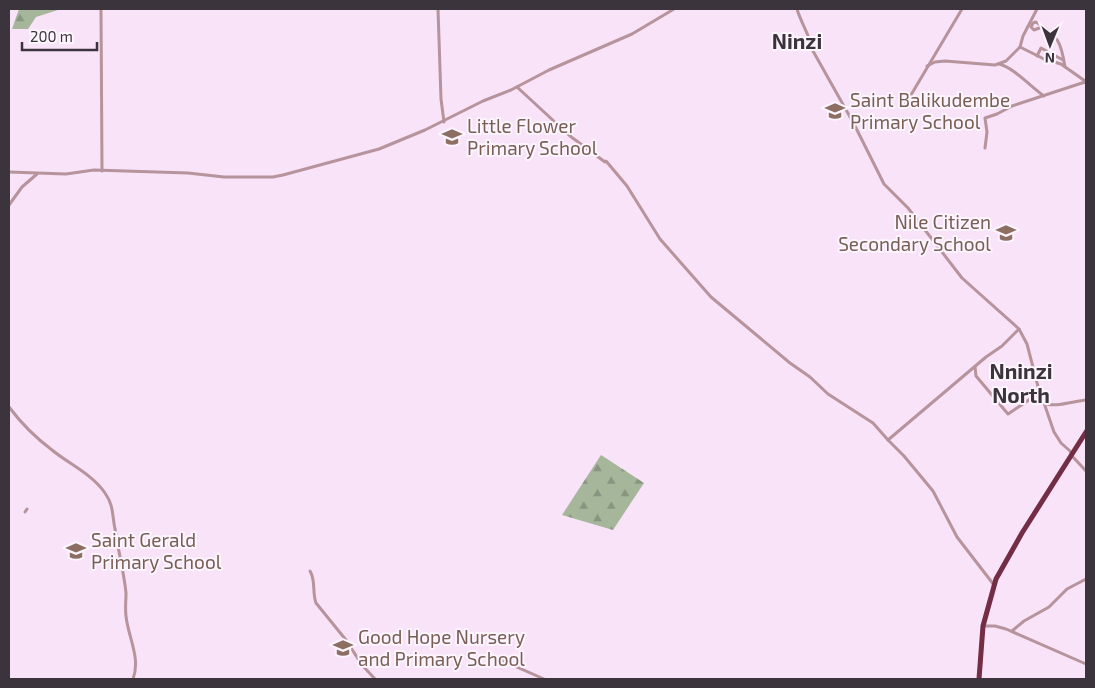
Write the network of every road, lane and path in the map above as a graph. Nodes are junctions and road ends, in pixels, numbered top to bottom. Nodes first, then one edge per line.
1 (101, 9) edge
2 (438, 9) edge
3 (674, 9) edge
4 (797, 9) edge
5 (962, 9) edge
6 (1037, 9) edge
7 (1042, 27) dead end
8 (1020, 47) junction
9 (1037, 56) junction
10 (1064, 60) junction
11 (998, 64) junction
12 (927, 66) junction
13 (1065, 67) junction
14 (1086, 82) edge
15 (517, 87) junction
16 (1044, 96) junction
17 (904, 105) dead end
18 (444, 122) junction
19 (985, 148) dead end
20 (102, 171) junction
21 (9, 172) edge
22 (38, 174) junction
23 (9, 204) edge
24 (1020, 329) junction
25 (975, 367) junction
26 (1039, 394) junction
27 (1086, 400) edge
28 (1044, 403) junction
29 (9, 408) edge
30 (1086, 432) edge
31 (888, 440) junction
32 (1072, 455) junction
33 (1086, 471) edge
34 (310, 571) dead end
35 (1086, 579) edge
36 (994, 585) junction
37 (983, 626) junction
38 (1012, 631) junction
39 (500, 660) dead end
40 (1086, 664) edge
41 (133, 679) edge
42 (375, 679) edge
43 (544, 679) edge
44 (979, 679) edge

1 - 20 street
2 - 18 street
3 - 15 street
4 - 24 street
5 - 12 street
6 - 8 street
7 - 10 street
8 - 9 street
8 - 11 street
9 - 10 street
9 - 13 street
10 - 13 street
11 - 12 street
11 - 16 street
12 - 17 street
13 - 14 street
14 - 16 street
15 - 18 street
15 - 31 street
16 - 19 street
18 - 20 street
20 - 22 street
21 - 22 street
22 - 23 street
24 - 25 street
24 - 26 street
25 - 26 street
25 - 31 street
26 - 28 street
27 - 28 street
28 - 32 street
29 - 41 street
30 - 32 highway
31 - 36 street
32 - 33 street
32 - 36 highway
34 - 42 street
35 - 38 street
36 - 37 highway
37 - 38 street
37 - 44 highway
38 - 40 street
39 - 43 street

